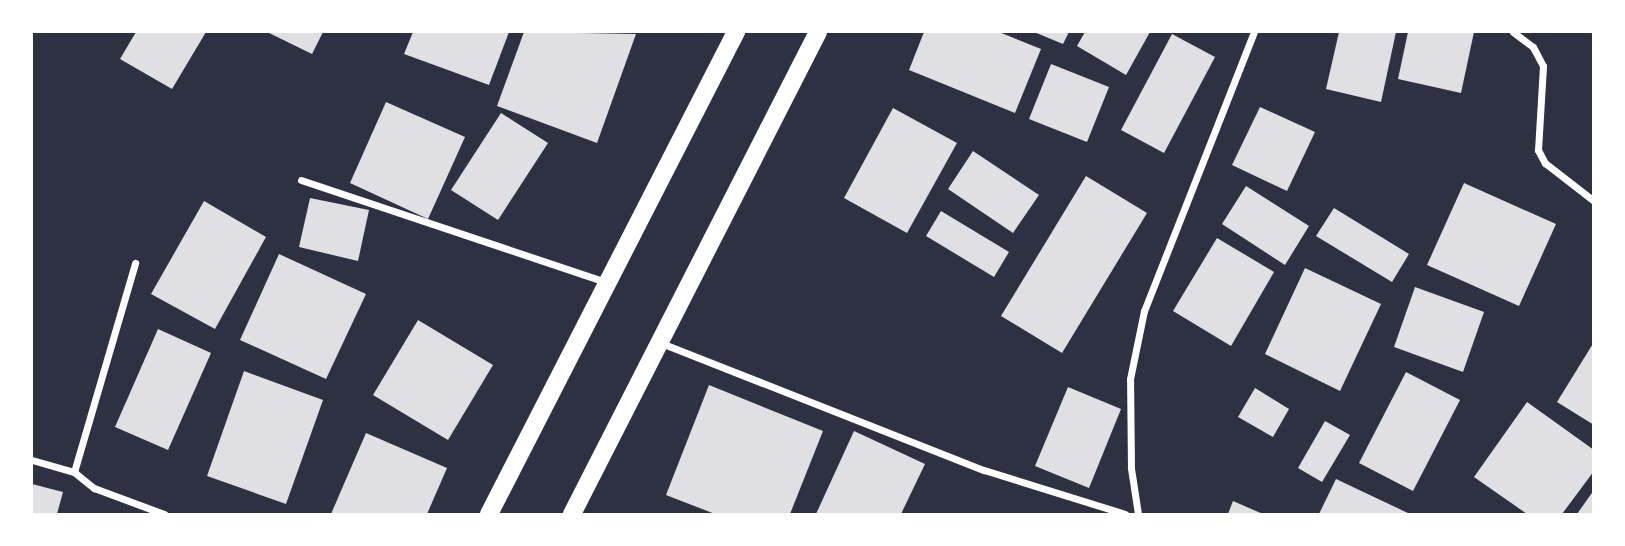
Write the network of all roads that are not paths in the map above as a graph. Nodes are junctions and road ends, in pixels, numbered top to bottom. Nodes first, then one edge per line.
1 (736, 32) edge
2 (818, 32) edge
3 (1254, 32) edge
4 (1513, 32) edge
5 (301, 180) dead end
6 (1594, 201) edge
7 (135, 263) dead end
8 (605, 282) junction
9 (660, 342) junction
10 (32, 460) edge
11 (74, 472) junction
12 (164, 514) edge
13 (489, 514) edge
14 (572, 514) edge
15 (1125, 514) edge
16 (1138, 514) edge

1 - 8 main road
2 - 9 main road
3 - 16 street
4 - 6 street
5 - 8 street
7 - 11 street
8 - 13 main road
9 - 14 main road
9 - 15 street
10 - 11 street
11 - 12 street

